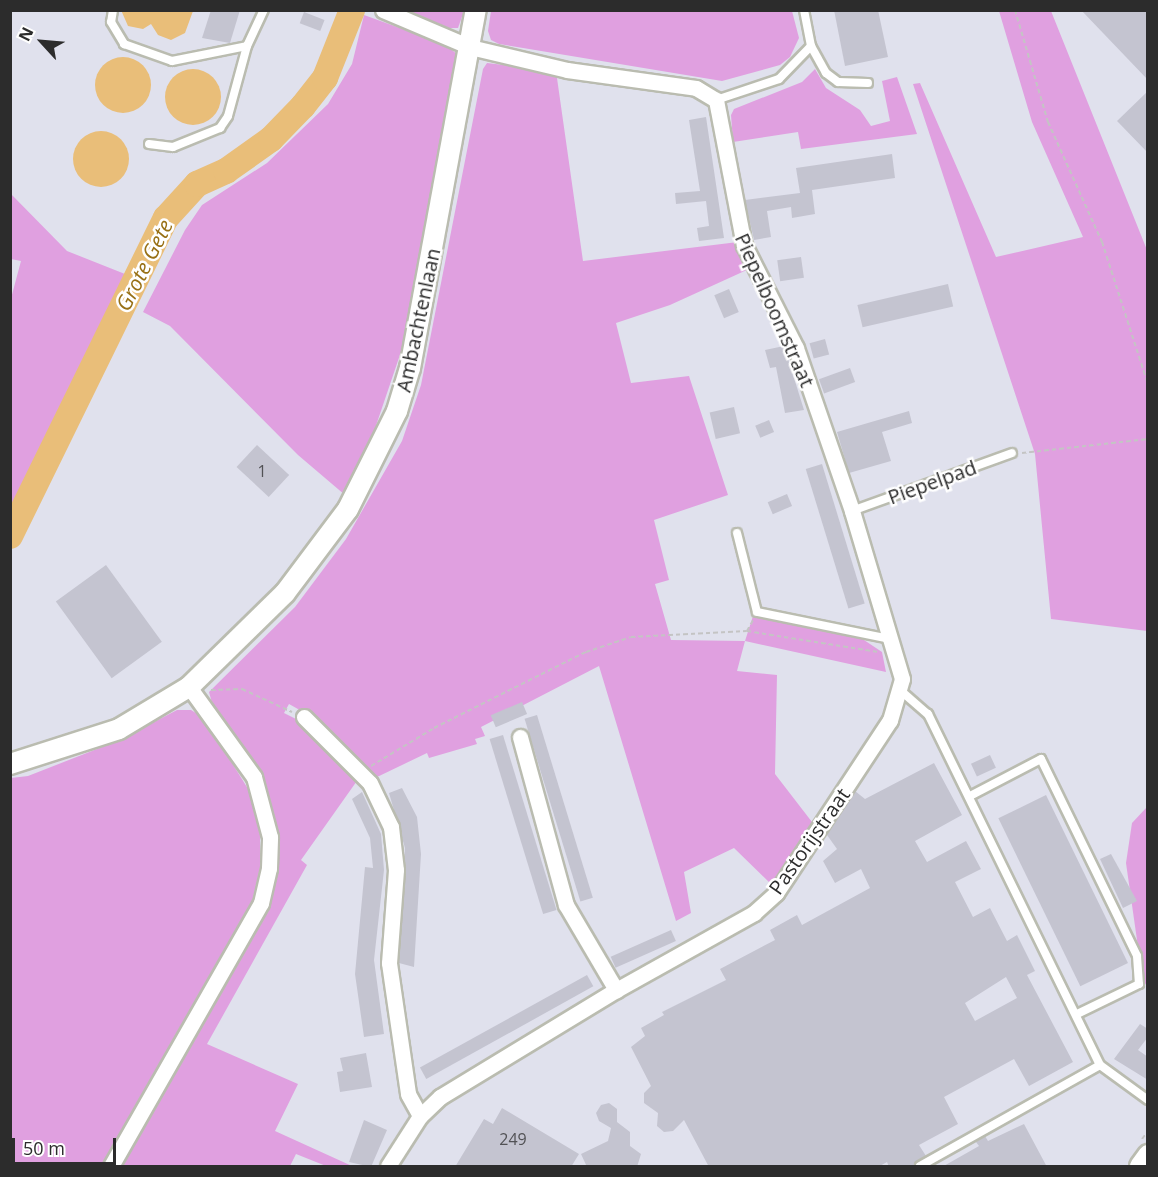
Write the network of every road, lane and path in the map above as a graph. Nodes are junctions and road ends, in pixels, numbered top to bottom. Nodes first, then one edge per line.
1 (113, 10) edge
2 (264, 10) edge
3 (384, 10) edge
4 (476, 10) edge
5 (804, 10) edge
6 (1015, 10) edge
7 (247, 46) junction
8 (811, 46) junction
9 (470, 47) junction
10 (868, 83) dead end
11 (716, 100) junction
12 (149, 144) dead end
13 (1148, 384) edge
14 (1148, 439) edge
15 (1012, 453) joint
16 (852, 511) junction
17 (737, 533) dead end
18 (893, 646) junction
19 (194, 682) junction
20 (900, 690) junction
21 (304, 717) joint
22 (520, 737) dead end
23 (10, 764) edge
24 (363, 776) junction
25 (970, 796) junction
26 (616, 990) junction
27 (1077, 1014) junction
28 (1100, 1065) junction
29 (1148, 1100) edge
30 (420, 1116) junction
31 (1148, 1155) edge
32 (111, 1167) edge
33 (388, 1167) edge
34 (920, 1167) edge
35 (1140, 1167) edge

1 - 7 lane
2 - 7 lane
3 - 9 street
4 - 9 street, Ambachtenlaan
5 - 8 lane
6 - 13 path
7 - 12 lane
8 - 10 lane
8 - 11 lane
9 - 11 street
9 - 19 street, Ambachtenlaan
11 - 16 street, Piepelboomstraat
14 - 15 path
15 - 16 lane, Piepelpad
16 - 18 street, Piepelboomstraat
17 - 18 lane
18 - 20 street, Piepelboomstraat
18 - 24 path
19 - 21 path
19 - 23 street, Ambachtenlaan
19 - 32 street
20 - 25 lane
20 - 26 street, Pastorijstraat
21 - 24 street
22 - 26 street
24 - 30 street
25 - 27 lane
25 - 27 lane
26 - 30 street, Pastorijstraat
27 - 28 lane
28 - 29 lane
28 - 34 lane
30 - 33 street, Pastorijstraat
31 - 35 main road

